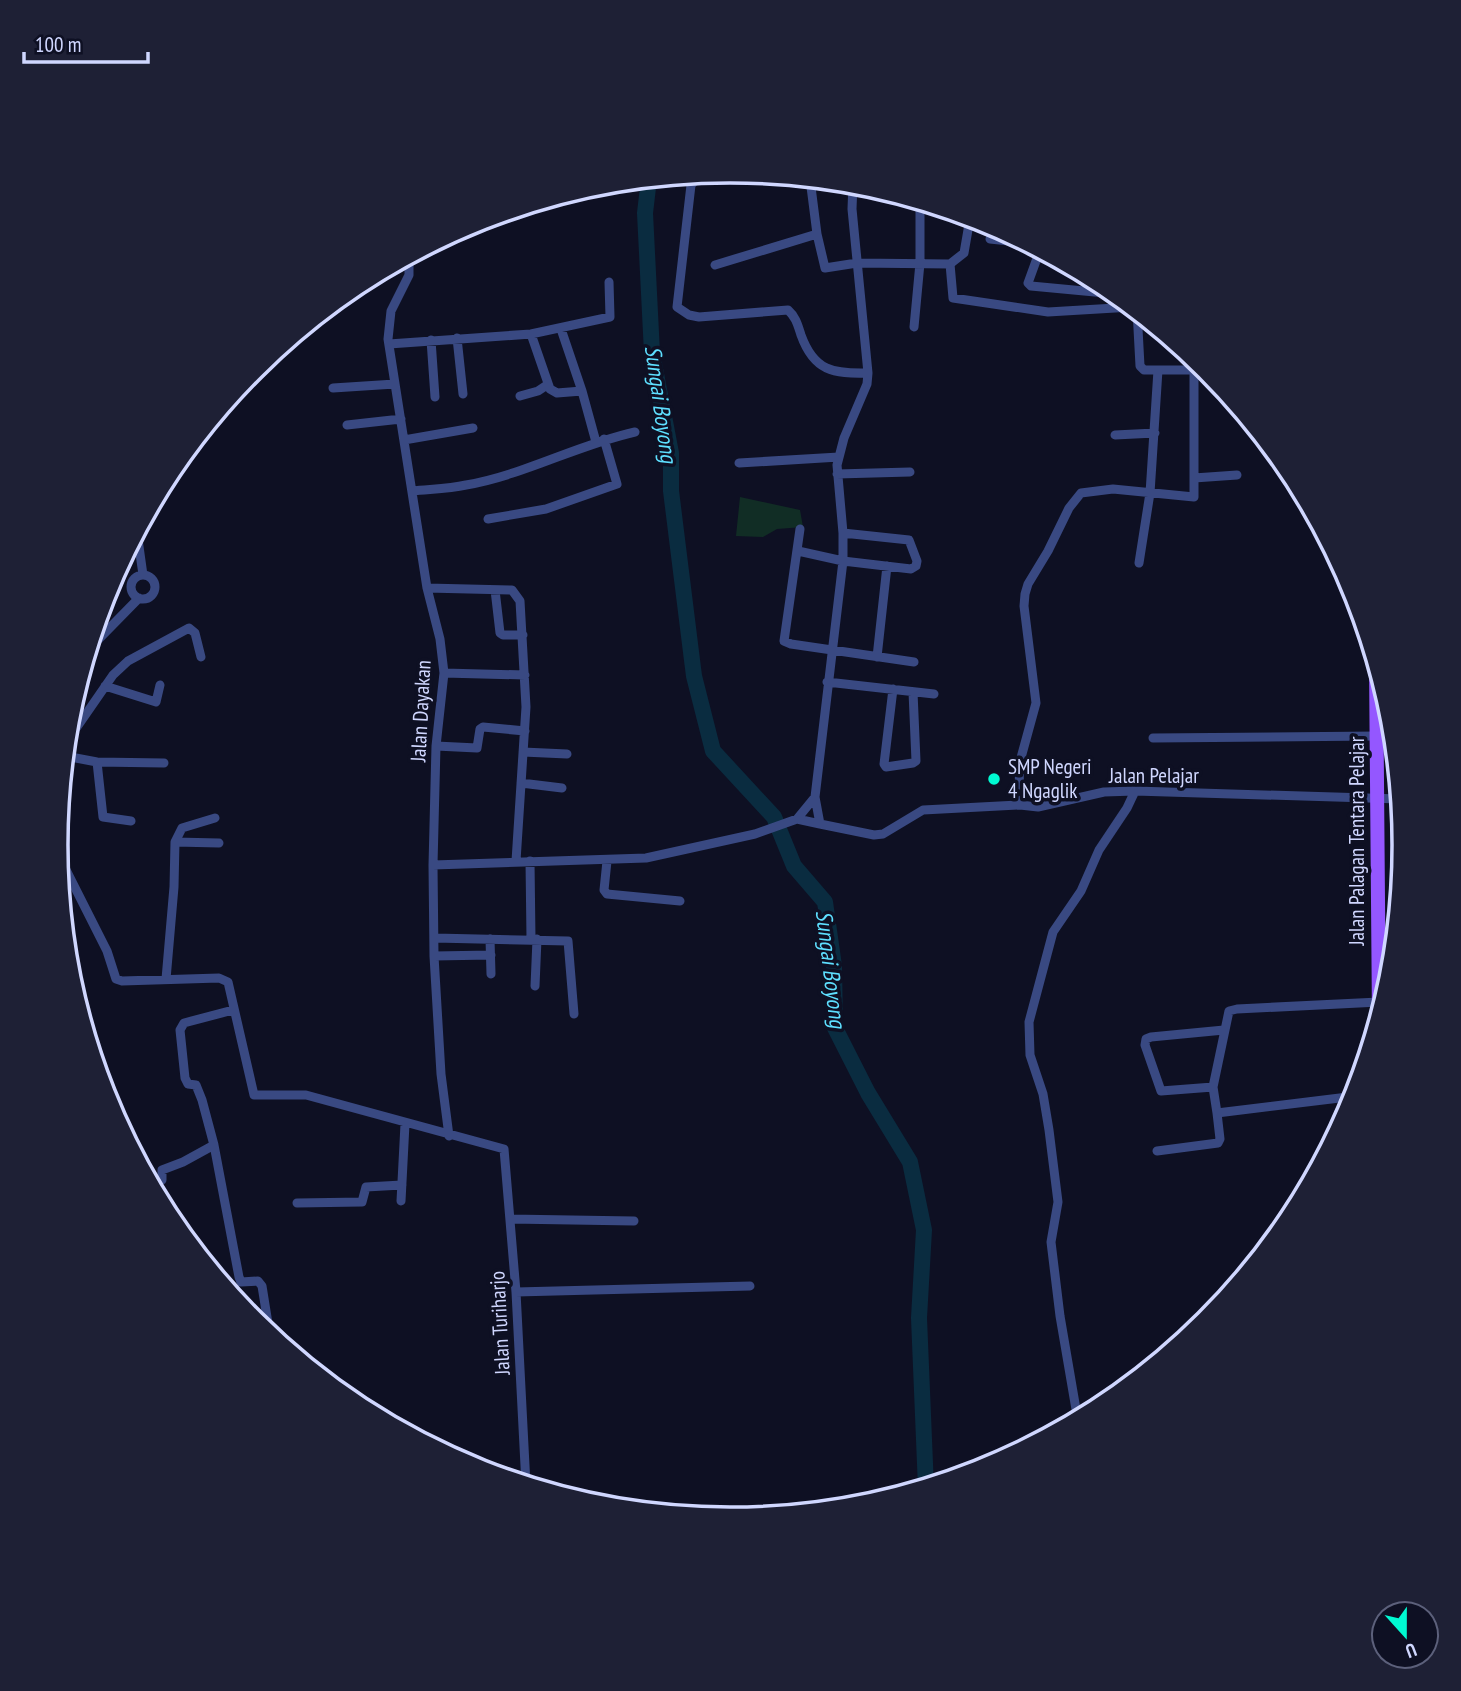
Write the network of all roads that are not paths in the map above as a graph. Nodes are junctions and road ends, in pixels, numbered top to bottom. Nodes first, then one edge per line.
1 (691, 185) edge
2 (811, 188) edge
3 (853, 195) edge
4 (920, 211) edge
5 (968, 228) edge
6 (817, 234) junction
7 (990, 239) dead end
8 (996, 240) edge
9 (1037, 259) edge
10 (857, 263) junction
11 (920, 263) junction
12 (950, 264) junction
13 (715, 265) dead end
14 (410, 267) edge
15 (609, 282) dead end
16 (1093, 292) edge
17 (1117, 308) edge
18 (1138, 323) edge
19 (914, 327) dead end
20 (561, 329) junction
21 (531, 334) junction
22 (457, 338) junction
23 (431, 340) junction
24 (388, 344) junction
25 (1158, 370) junction
26 (1191, 370) edge
27 (1194, 372) edge
28 (868, 373) junction
29 (395, 384) junction
30 (547, 385) junction
31 (333, 388) dead end
32 (582, 391) junction
33 (463, 394) dead end
34 (520, 396) dead end
35 (435, 397) dead end
36 (401, 419) junction
37 (347, 425) dead end
38 (473, 428) dead end
39 (635, 432) dead end
40 (1155, 433) junction
41 (1115, 435) dead end
42 (404, 440) junction
43 (600, 441) junction
44 (839, 457) junction
45 (739, 463) dead end
46 (910, 472) dead end
47 (837, 474) junction
48 (1237, 475) dead end
49 (1194, 478) junction
50 (412, 491) junction
51 (1150, 493) junction
52 (488, 519) dead end
53 (800, 529) dead end
54 (843, 533) junction
55 (139, 549) edge
56 (798, 551) junction
57 (843, 561) junction
58 (1139, 564) dead end
59 (887, 566) junction
60 (143, 575) junction
61 (427, 588) junction
62 (495, 590) junction
63 (139, 598) junction
64 (102, 635) edge
65 (523, 635) junction
66 (831, 650) junction
67 (201, 657) dead end
68 (877, 657) junction
69 (914, 662) dead end
70 (444, 673) junction
71 (525, 675) junction
72 (827, 682) junction
73 (160, 685) dead end
74 (105, 686) junction
75 (893, 689) junction
76 (913, 692) junction
77 (934, 694) dead end
78 (1377, 701) edge
79 (80, 723) edge
80 (525, 731) junction
81 (1377, 736) junction
82 (1153, 738) dead end
83 (436, 746) junction
84 (523, 752) junction
85 (567, 754) dead end
86 (74, 758) edge
87 (97, 762) junction
88 (164, 763) dead end
89 (521, 783) junction
90 (562, 788) dead end
91 (1135, 791) junction
92 (814, 797) junction
93 (1378, 797) junction
94 (1391, 798) edge
95 (1020, 805) junction
96 (215, 818) dead end
97 (793, 820) junction
98 (131, 821) dead end
99 (820, 824) junction
100 (175, 842) junction
101 (219, 843) dead end
102 (516, 861) junction
103 (530, 861) junction
104 (607, 861) junction
105 (433, 865) junction
106 (69, 877) edge
107 (680, 901) dead end
108 (435, 938) junction
109 (490, 939) junction
110 (534, 939) junction
111 (434, 956) junction
112 (491, 956) junction
113 (491, 974) dead end
114 (166, 979) junction
115 (1379, 980) edge
116 (535, 986) dead end
117 (1374, 1002) edge
118 (233, 1010) junction
119 (574, 1014) dead end
120 (1224, 1030) junction
121 (1213, 1087) junction
122 (1343, 1098) edge
123 (1217, 1113) junction
124 (405, 1124) junction
125 (449, 1136) junction
126 (214, 1145) junction
127 (1157, 1151) dead end
128 (162, 1180) dead end
129 (402, 1185) junction
130 (401, 1201) dead end
131 (297, 1203) dead end
132 (510, 1219) junction
133 (634, 1221) dead end
134 (750, 1286) dead end
135 (516, 1292) junction
136 (267, 1319) edge
137 (1076, 1410) edge
138 (525, 1475) edge

1 - 28 street
2 - 6 street
3 - 10 street
4 - 11 street
5 - 12 street
6 - 10 street
6 - 13 street
7 - 8 street
9 - 16 street
10 - 11 street
10 - 28 street
11 - 12 street
11 - 19 street
12 - 17 street
14 - 24 street, Jalan Dayakan
15 - 20 street
18 - 25 street
20 - 21 street
20 - 32 street
21 - 22 street
21 - 30 street
22 - 23 street
22 - 33 street
23 - 24 street
23 - 35 street
24 - 29 street, Jalan Dayakan
25 - 26 street
25 - 40 street
27 - 49 street
28 - 44 street
29 - 31 street
29 - 36 street, Jalan Dayakan
30 - 32 street
30 - 34 street
32 - 43 street
36 - 37 street
36 - 42 street, Jalan Dayakan
38 - 42 street
39 - 43 street
40 - 41 street
40 - 51 street
42 - 50 street, Jalan Dayakan
43 - 50 street
43 - 52 street
44 - 45 street
44 - 47 street
46 - 47 street
47 - 54 street
48 - 49 street
49 - 51 street
50 - 61 street, Jalan Dayakan
51 - 58 street
51 - 95 street
53 - 56 street
54 - 57 street
54 - 59 street
55 - 60 street
56 - 57 street
56 - 66 street
57 - 59 street
57 - 66 street
59 - 68 street
60 - 63 street
60 - 63 street
61 - 62 street
61 - 70 street, Jalan Dayakan
62 - 65 street
62 - 65 street
63 - 64 street
65 - 71 street
66 - 68 street
66 - 72 street
67 - 74 street
68 - 69 street
70 - 71 street
70 - 83 street, Jalan Dayakan
71 - 80 street
72 - 75 street
72 - 92 street
73 - 74 street
74 - 79 street
75 - 76 street
75 - 76 street
76 - 77 street
78 - 81 main road, Jalan Palagan Tentara Pelajar
80 - 83 street
80 - 84 street
81 - 82 street
81 - 93 main road, Jalan Palagan Tentara Pelajar
83 - 105 street, Jalan Dayakan
84 - 85 street
84 - 89 street
86 - 87 street
87 - 88 street
87 - 98 street
89 - 90 street
89 - 102 street
91 - 93 street, Jalan Pelajar
91 - 95 street, Jalan Pelajar
91 - 137 street
92 - 97 street
92 - 99 street
93 - 94 street, Jalan Pelajar
93 - 115 main road, Jalan Palagan Tentara Pelajar
95 - 99 street, Jalan Pelajar
96 - 100 street
97 - 99 street, Jalan Pelajar
97 - 104 street
100 - 101 street
100 - 114 street
102 - 103 street
102 - 105 street
103 - 104 street
103 - 110 street
104 - 107 street
105 - 108 street, Jalan Dayakan
106 - 114 street
108 - 109 street
108 - 111 street, Jalan Dayakan
109 - 110 street
109 - 112 street
110 - 116 street
110 - 119 street
111 - 112 street
111 - 125 street, Jalan Dayakan
112 - 113 street
114 - 118 street
117 - 120 street
118 - 124 street
118 - 126 street
120 - 121 street
120 - 121 street
121 - 123 street
122 - 123 street
123 - 127 street
124 - 125 street
124 - 129 street
125 - 132 street, Jalan Turiharjo
126 - 128 street
126 - 136 street
129 - 130 street
129 - 131 street
132 - 133 street
132 - 135 street, Jalan Turiharjo
134 - 135 street
135 - 138 street, Jalan Turiharjo

